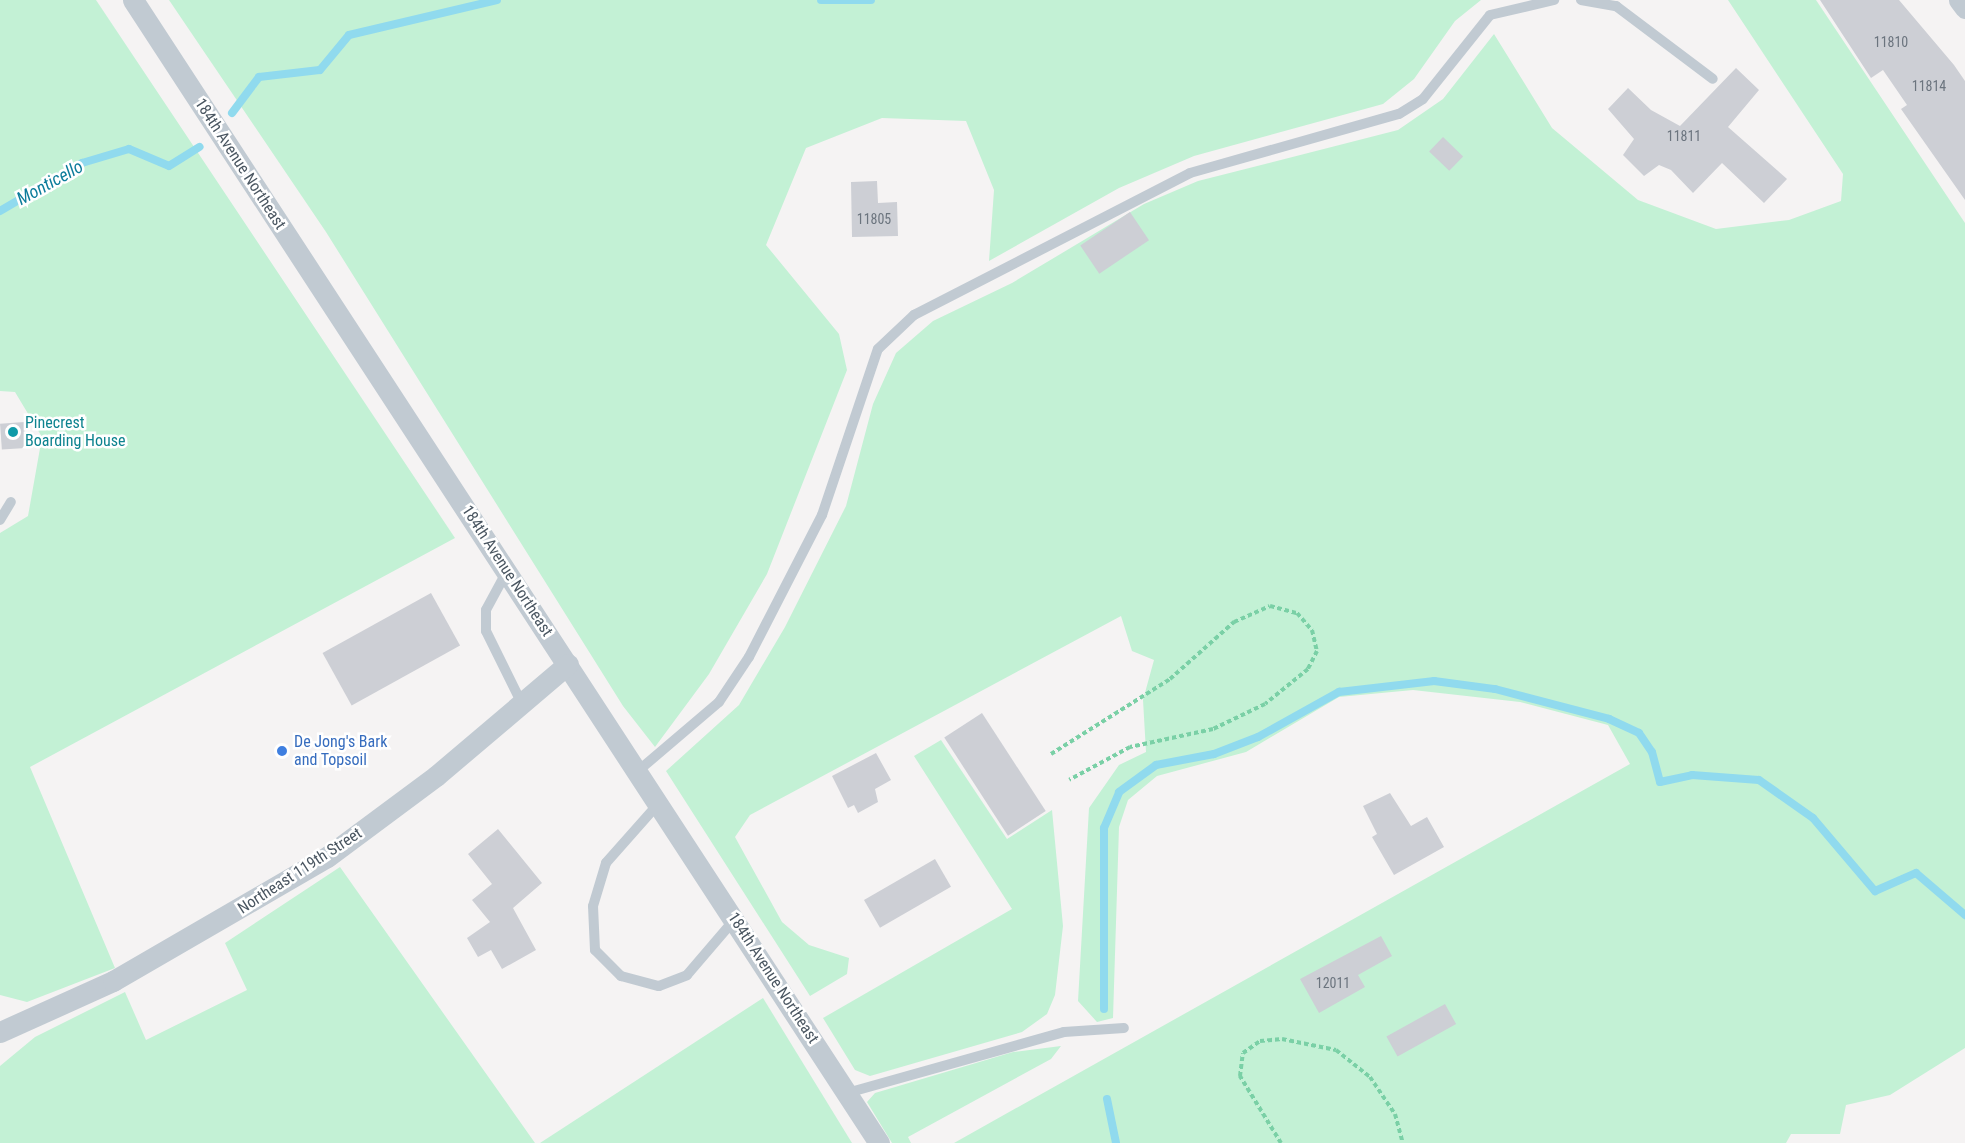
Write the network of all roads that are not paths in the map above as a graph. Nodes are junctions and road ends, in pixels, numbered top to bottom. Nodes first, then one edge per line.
1 (133, 0) edge
2 (1554, 0) edge
3 (1581, 0) edge
4 (1959, 0) edge
5 (1965, 8) edge
6 (1713, 79) dead end
7 (11, 502) dead end
8 (0, 520) edge
9 (507, 571) junction
10 (568, 664) junction
11 (522, 704) junction
12 (638, 771) junction
13 (659, 803) junction
14 (735, 919) junction
15 (1124, 1028) dead end
16 (1, 1030) edge
17 (847, 1092) junction
18 (879, 1143) edge

1 - 9 street, 184th Avenue Northeast
2 - 12 lane
3 - 6 lane
4 - 5 street
7 - 8 lane
9 - 10 street, 184th Avenue Northeast
9 - 11 lane
10 - 11 street, Northeast 119th Street
10 - 12 street, 184th Avenue Northeast
11 - 16 street, Northeast 119th Street
12 - 13 street, 184th Avenue Northeast
13 - 14 street, 184th Avenue Northeast
13 - 14 lane
14 - 17 street, 184th Avenue Northeast
15 - 17 lane
17 - 18 street, 184th Avenue Northeast

